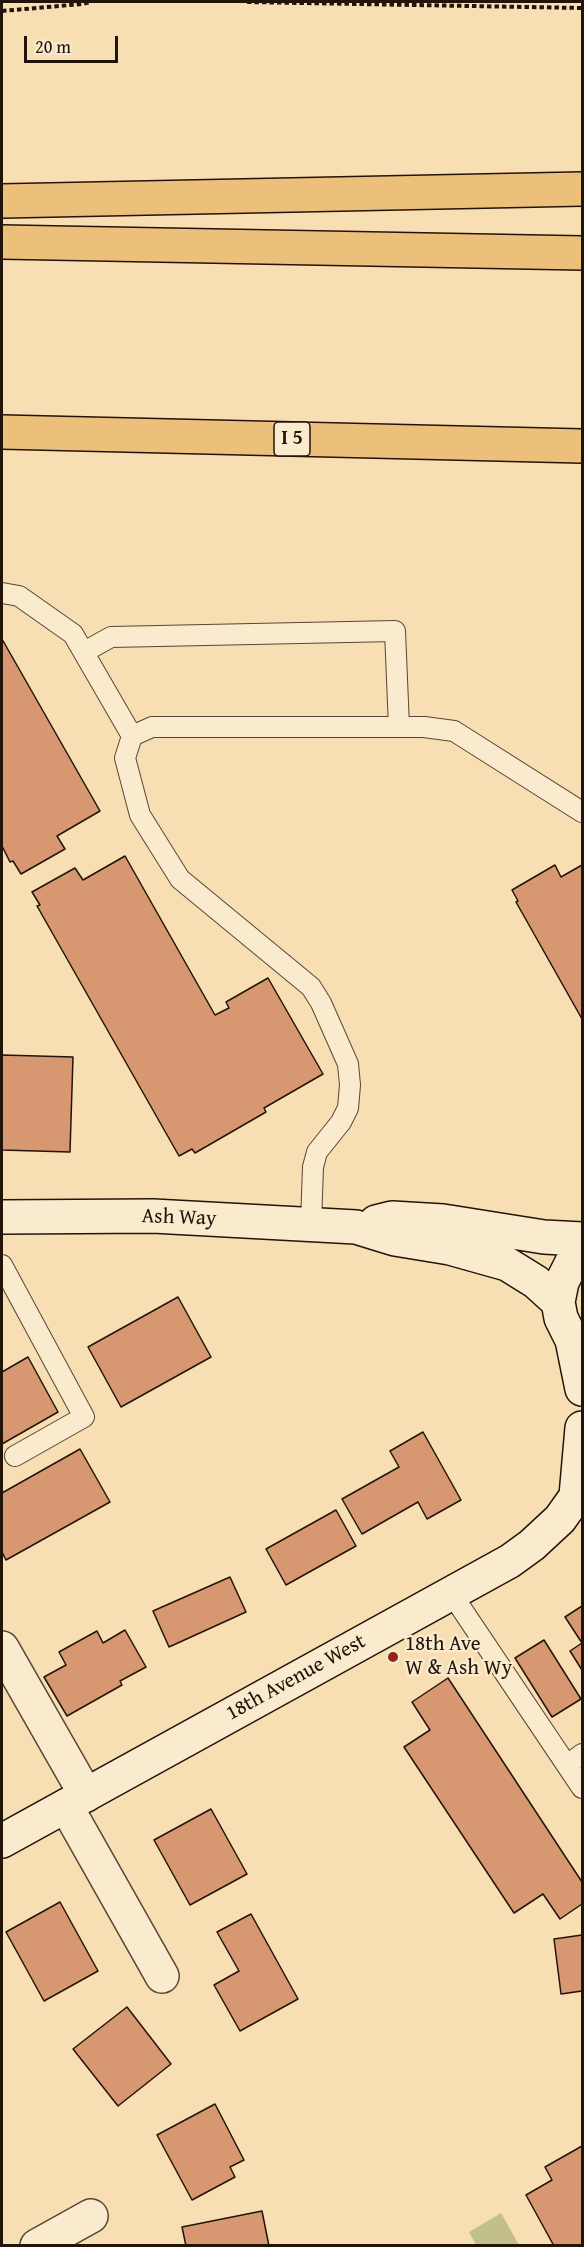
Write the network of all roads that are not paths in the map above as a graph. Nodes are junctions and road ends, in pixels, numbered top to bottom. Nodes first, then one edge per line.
1 (582, 189) edge
2 (2, 201) edge
3 (2, 242) edge
4 (582, 253) edge
5 (2, 432) edge
6 (582, 446) edge
7 (2, 593) edge
8 (84, 652) junction
9 (399, 727) junction
10 (132, 736) junction
11 (582, 812) edge
12 (2, 1217) edge
13 (311, 1224) junction
14 (356, 1227) junction
15 (582, 1239) edge
16 (582, 1252) edge
17 (2, 1265) edge
18 (558, 1302) junction
19 (577, 1346) edge
20 (582, 1389) edge
21 (582, 1428) edge
22 (15, 1456) dead end
23 (579, 1492) edge
24 (451, 1593) junction
25 (2, 1648) edge
26 (575, 1760) edge
27 (582, 1788) edge
28 (76, 1800) junction
29 (2, 1841) edge
30 (162, 1976) dead end
31 (92, 2216) dead end
32 (37, 2246) edge

1 - 2 highway
3 - 4 highway
5 - 6 highway, I 5
7 - 8 lane
8 - 9 lane
8 - 10 lane
9 - 10 lane
9 - 11 lane
10 - 13 lane
12 - 13 street, Ash Way
13 - 14 street, Ash Way
14 - 15 street, Ash Way
14 - 18 street, Ash Way
16 - 18 street
17 - 22 lane
18 - 19 street
19 - 20 street
21 - 23 street, 18th Avenue West
23 - 24 street, 18th Avenue West
24 - 26 lane
24 - 28 street, 18th Avenue West
25 - 28 street
26 - 27 lane
28 - 29 street, 18th Avenue West
28 - 30 street
31 - 32 street

